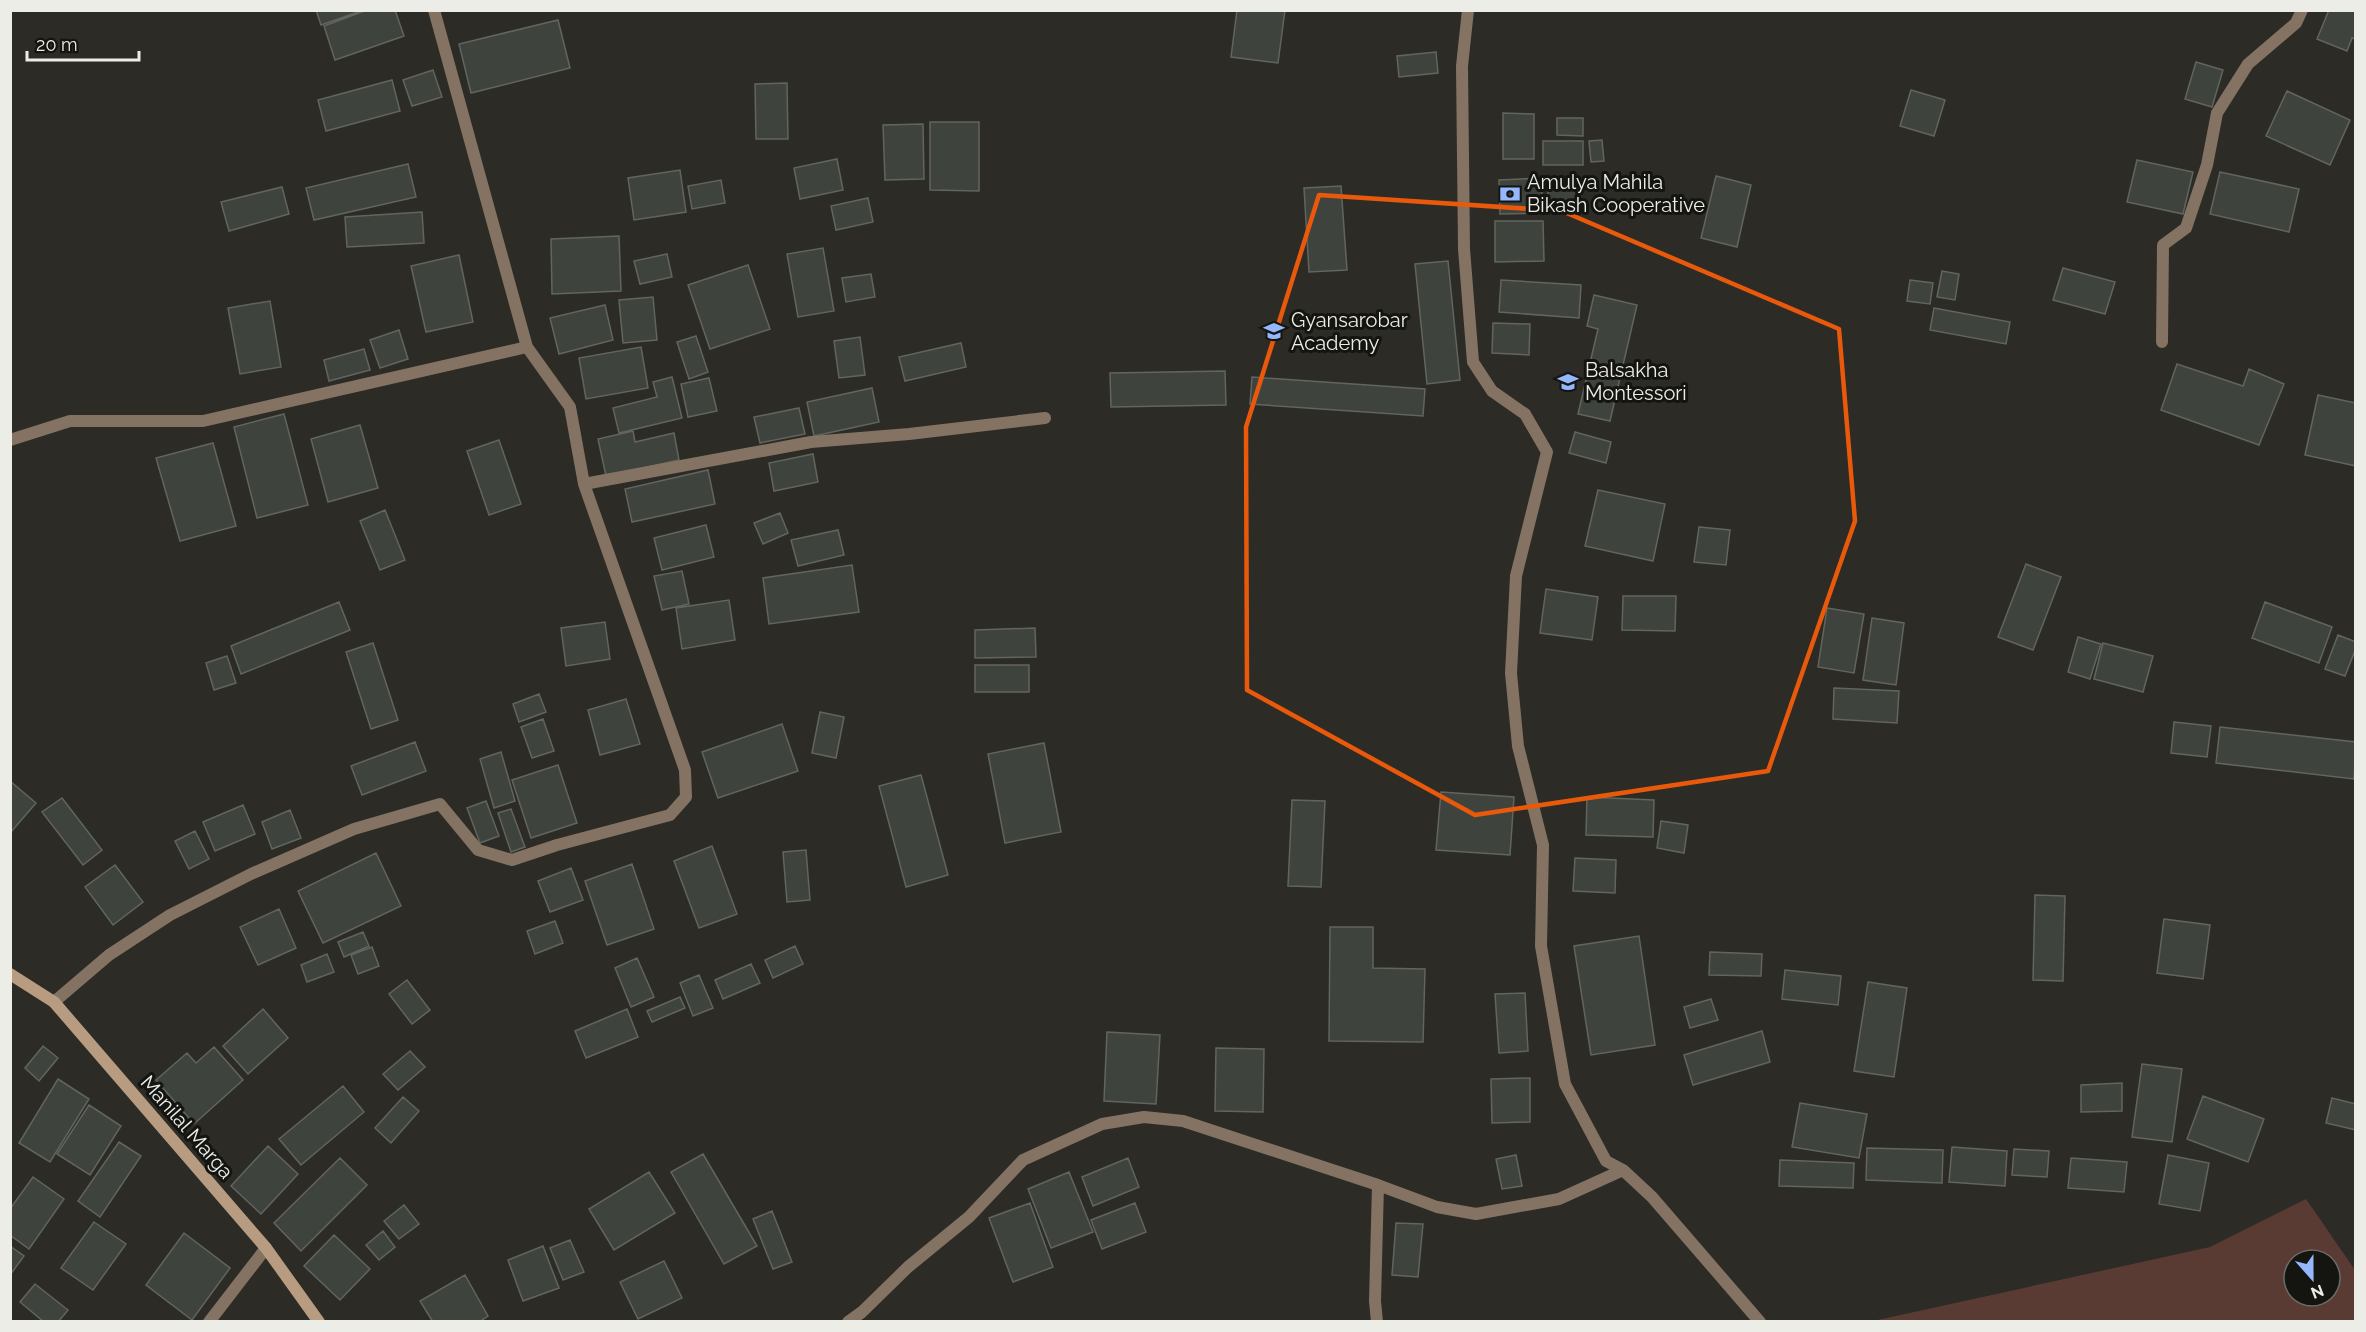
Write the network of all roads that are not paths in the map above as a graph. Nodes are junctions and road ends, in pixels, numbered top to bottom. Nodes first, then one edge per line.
1 (434, 10) edge
2 (1468, 10) edge
3 (2302, 10) edge
4 (2162, 342) dead end
5 (526, 347) junction
6 (1045, 418) dead end
7 (10, 440) edge
8 (584, 484) junction
9 (10, 974) edge
10 (54, 1002) junction
11 (1623, 1170) junction
12 (1378, 1185) junction
13 (266, 1248) junction
14 (209, 1322) edge
15 (319, 1322) edge
16 (848, 1322) edge
17 (1377, 1322) edge
18 (1760, 1322) edge

1 - 5 street
2 - 11 street
3 - 4 street
5 - 7 street
5 - 8 street
6 - 8 street
8 - 10 street
9 - 10 street, Manilal Marga
10 - 13 street, Manilal Marga
11 - 12 street
11 - 18 street
12 - 16 street
12 - 17 street
13 - 14 street
13 - 15 street, Manilal Marga

